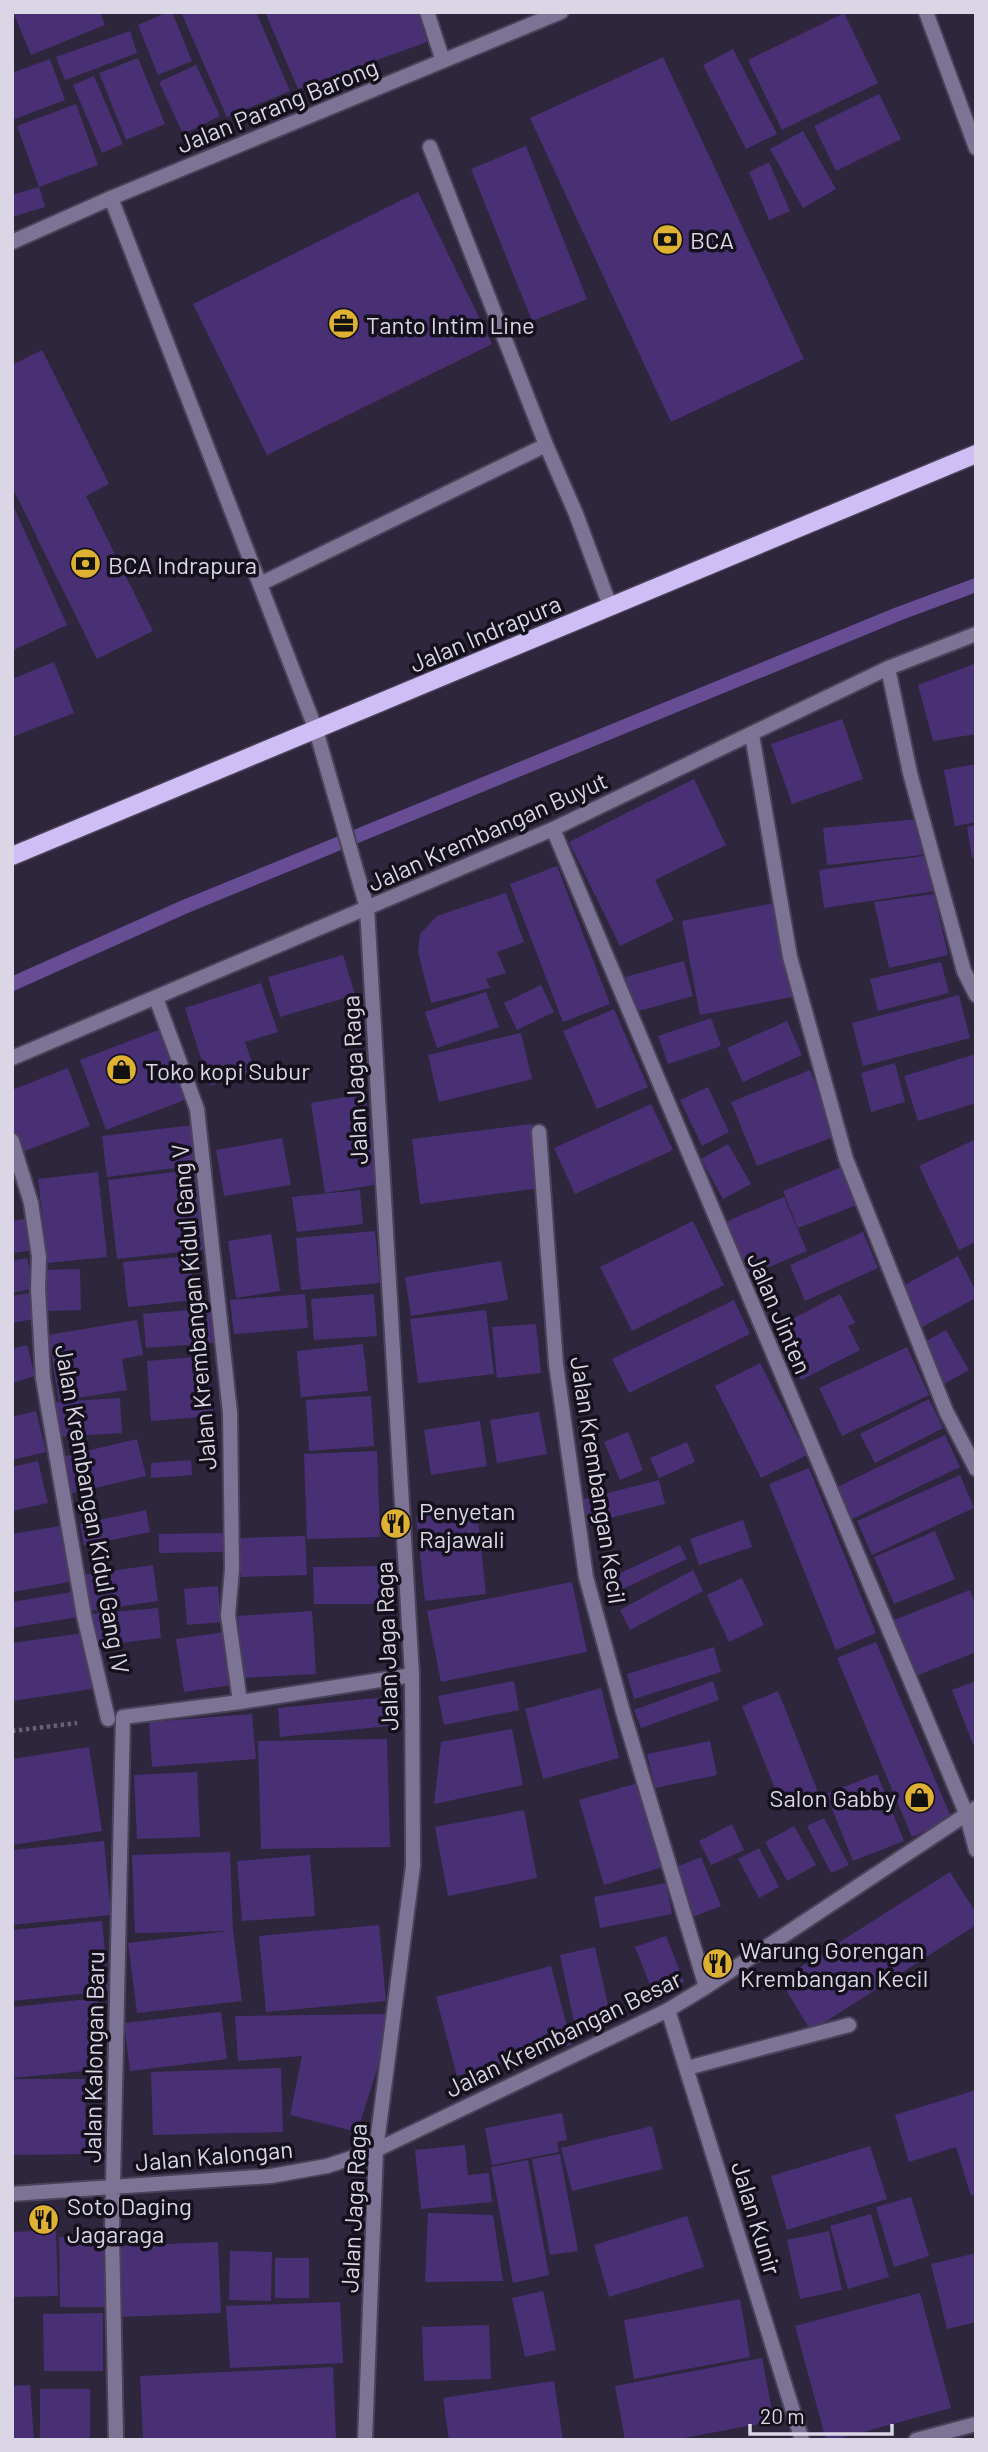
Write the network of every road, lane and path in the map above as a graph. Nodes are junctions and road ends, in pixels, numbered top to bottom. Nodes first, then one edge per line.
1 (427, 12) edge
2 (561, 12) edge
3 (926, 12) edge
4 (443, 61) junction
5 (430, 147) dead end
6 (976, 148) edge
7 (111, 198) junction
8 (12, 242) edge
9 (546, 445) junction
10 (976, 454) edge
11 (260, 584) junction
12 (610, 606) junction
13 (976, 634) edge
14 (888, 668) junction
15 (316, 730) junction
16 (752, 735) junction
17 (553, 829) junction
18 (12, 856) edge
19 (367, 908) junction
20 (976, 995) edge
21 (156, 998) junction
22 (12, 1058) edge
23 (539, 1132) dead end
24 (12, 1141) edge
25 (976, 1469) edge
26 (412, 1675) junction
27 (240, 1702) junction
28 (116, 1718) junction
29 (12, 1731) edge
30 (971, 1810) edge
31 (976, 1850) edge
32 (706, 1987) junction
33 (668, 2010) junction
34 (849, 2025) dead end
35 (687, 2068) junction
36 (376, 2150) junction
37 (113, 2187) junction
38 (12, 2194) edge
39 (976, 2424) edge
40 (116, 2440) edge
41 (365, 2440) edge
42 (802, 2440) edge
43 (916, 2440) edge

1 - 4 street
2 - 4 street, Jalan Parang Barong
3 - 6 street
4 - 7 street, Jalan Parang Barong
5 - 9 street
7 - 8 street, Jalan Parang Barong
7 - 11 street, Jalan Jaga Raga
9 - 11 street
9 - 12 street
10 - 12 main road, Jalan Indrapura
11 - 15 street, Jalan Jaga Raga
12 - 15 main road, Jalan Indrapura
13 - 14 street, Jalan Krembangan Buyut
14 - 16 street, Jalan Krembangan Buyut
14 - 20 street
15 - 18 main road, Jalan Indrapura
15 - 19 street, Jalan Jaga Raga
16 - 17 street, Jalan Krembangan Buyut
16 - 25 street
17 - 19 street, Jalan Krembangan Buyut
17 - 30 street, Jalan Jinten
19 - 21 street, Jalan Krembangan Buyut
19 - 26 street, Jalan Jaga Raga
21 - 22 street, Jalan Krembangan Buyut
21 - 27 street, Jalan Krembangan Kidul Gang V
23 - 32 street, Jalan Krembangan Kecil
24 - 28 street, Jalan Krembangan Kidul Gang IV
26 - 27 street
26 - 36 street, Jalan Jaga Raga
27 - 28 street
28 - 29 path
28 - 37 street, Jalan Kalongan Baru
30 - 31 street, Jalan Jinten
30 - 32 street, Jalan Krembangan Besar
32 - 33 street, Jalan Krembangan Besar
33 - 35 street, Jalan Kunir
33 - 36 street, Jalan Krembangan Besar
34 - 35 street
35 - 42 street, Jalan Kunir
36 - 37 street, Jalan Kalongan
36 - 41 street, Jalan Jaga Raga
37 - 38 street, Jalan Kalongan
37 - 40 street, Jalan Kalongan Baru
39 - 43 street

